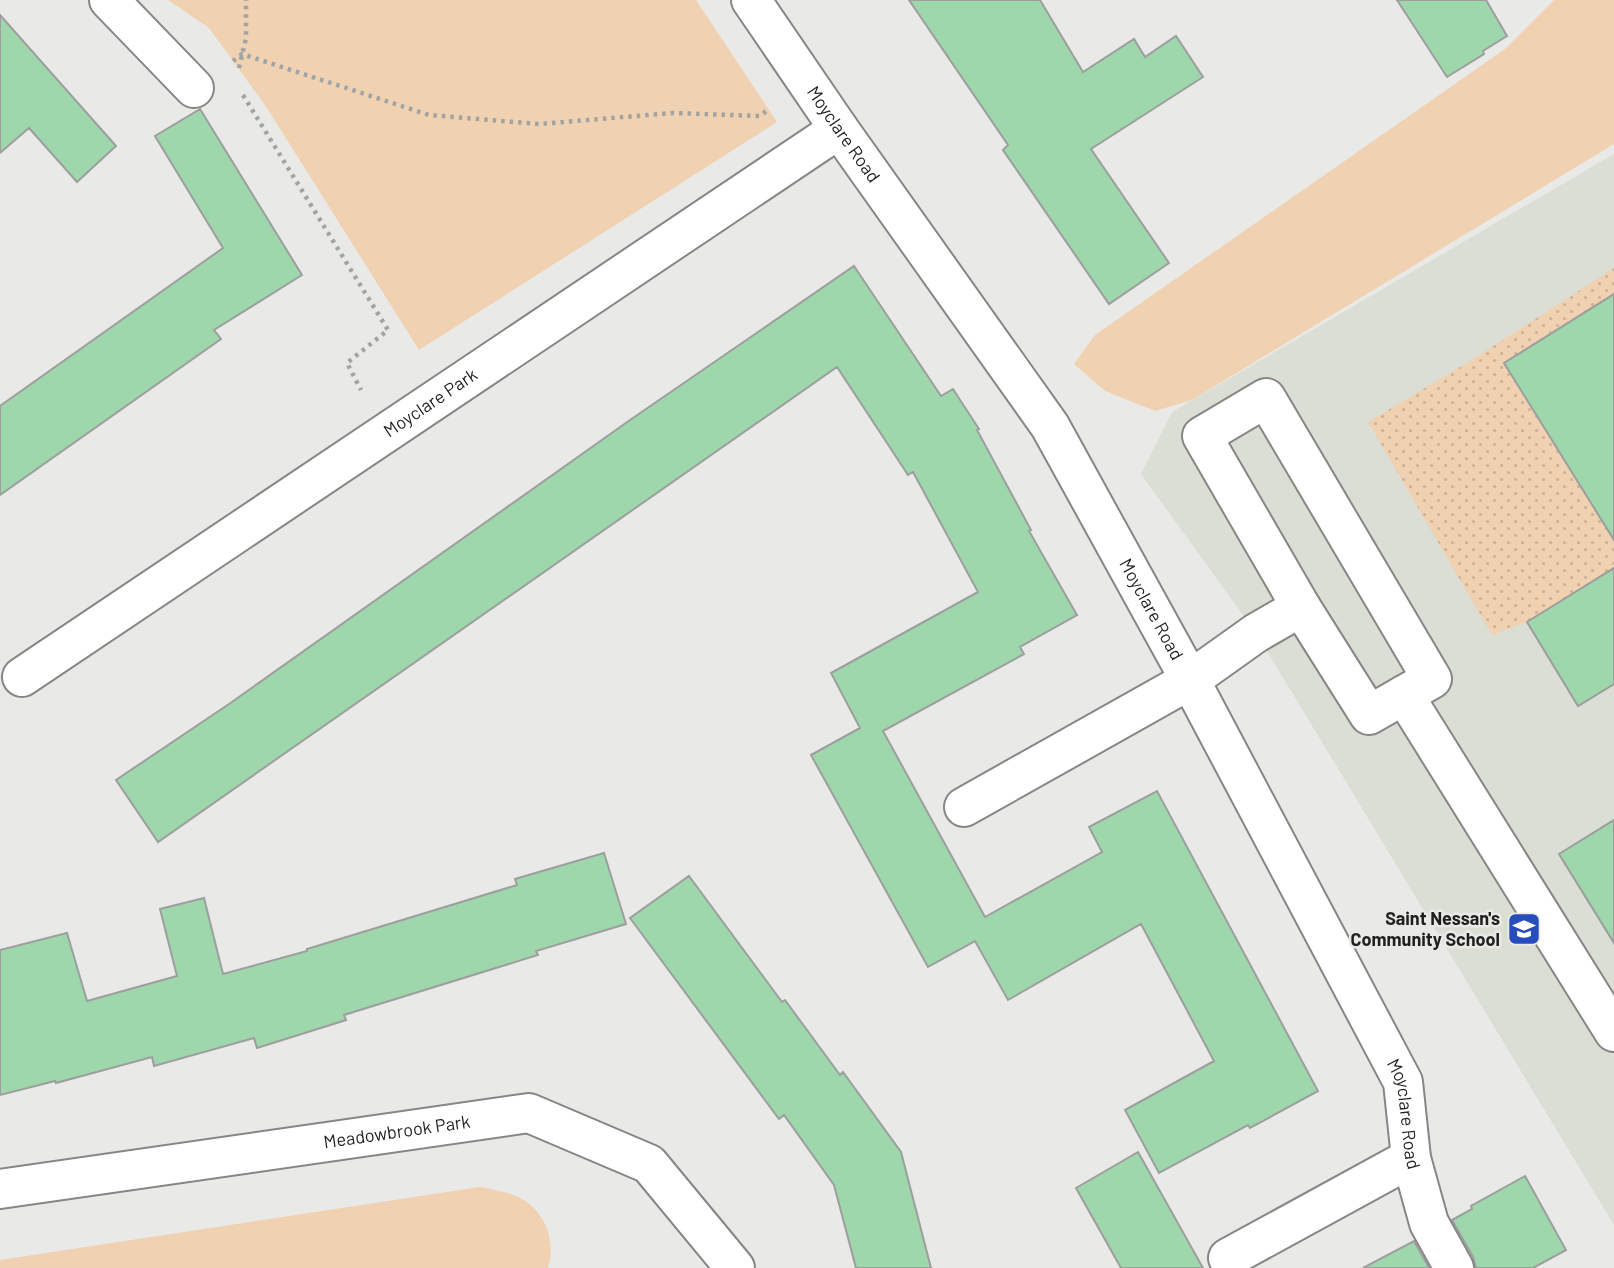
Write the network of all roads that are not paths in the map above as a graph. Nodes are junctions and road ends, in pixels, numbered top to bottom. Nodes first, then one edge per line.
1 (109, 0) edge
2 (751, 0) edge
3 (194, 88) road end
4 (839, 130) junction
5 (1301, 607) junction
6 (22, 677) dead end
7 (1190, 680) junction
8 (1404, 695) junction
9 (964, 807) dead end
10 (1614, 1032) edge
11 (1411, 1158) junction
12 (0, 1189) edge
13 (1228, 1258) dead end
14 (734, 1268) edge
15 (1454, 1268) edge

1 - 3 street
2 - 4 street, Moyclare Road
4 - 6 street, Moyclare Park
4 - 7 street, Moyclare Road
5 - 7 street
5 - 8 street
5 - 8 street
7 - 9 street
7 - 11 street, Moyclare Road
8 - 10 street
11 - 13 street
11 - 15 street, Moyclare Road
12 - 14 street, Meadowbrook Park

